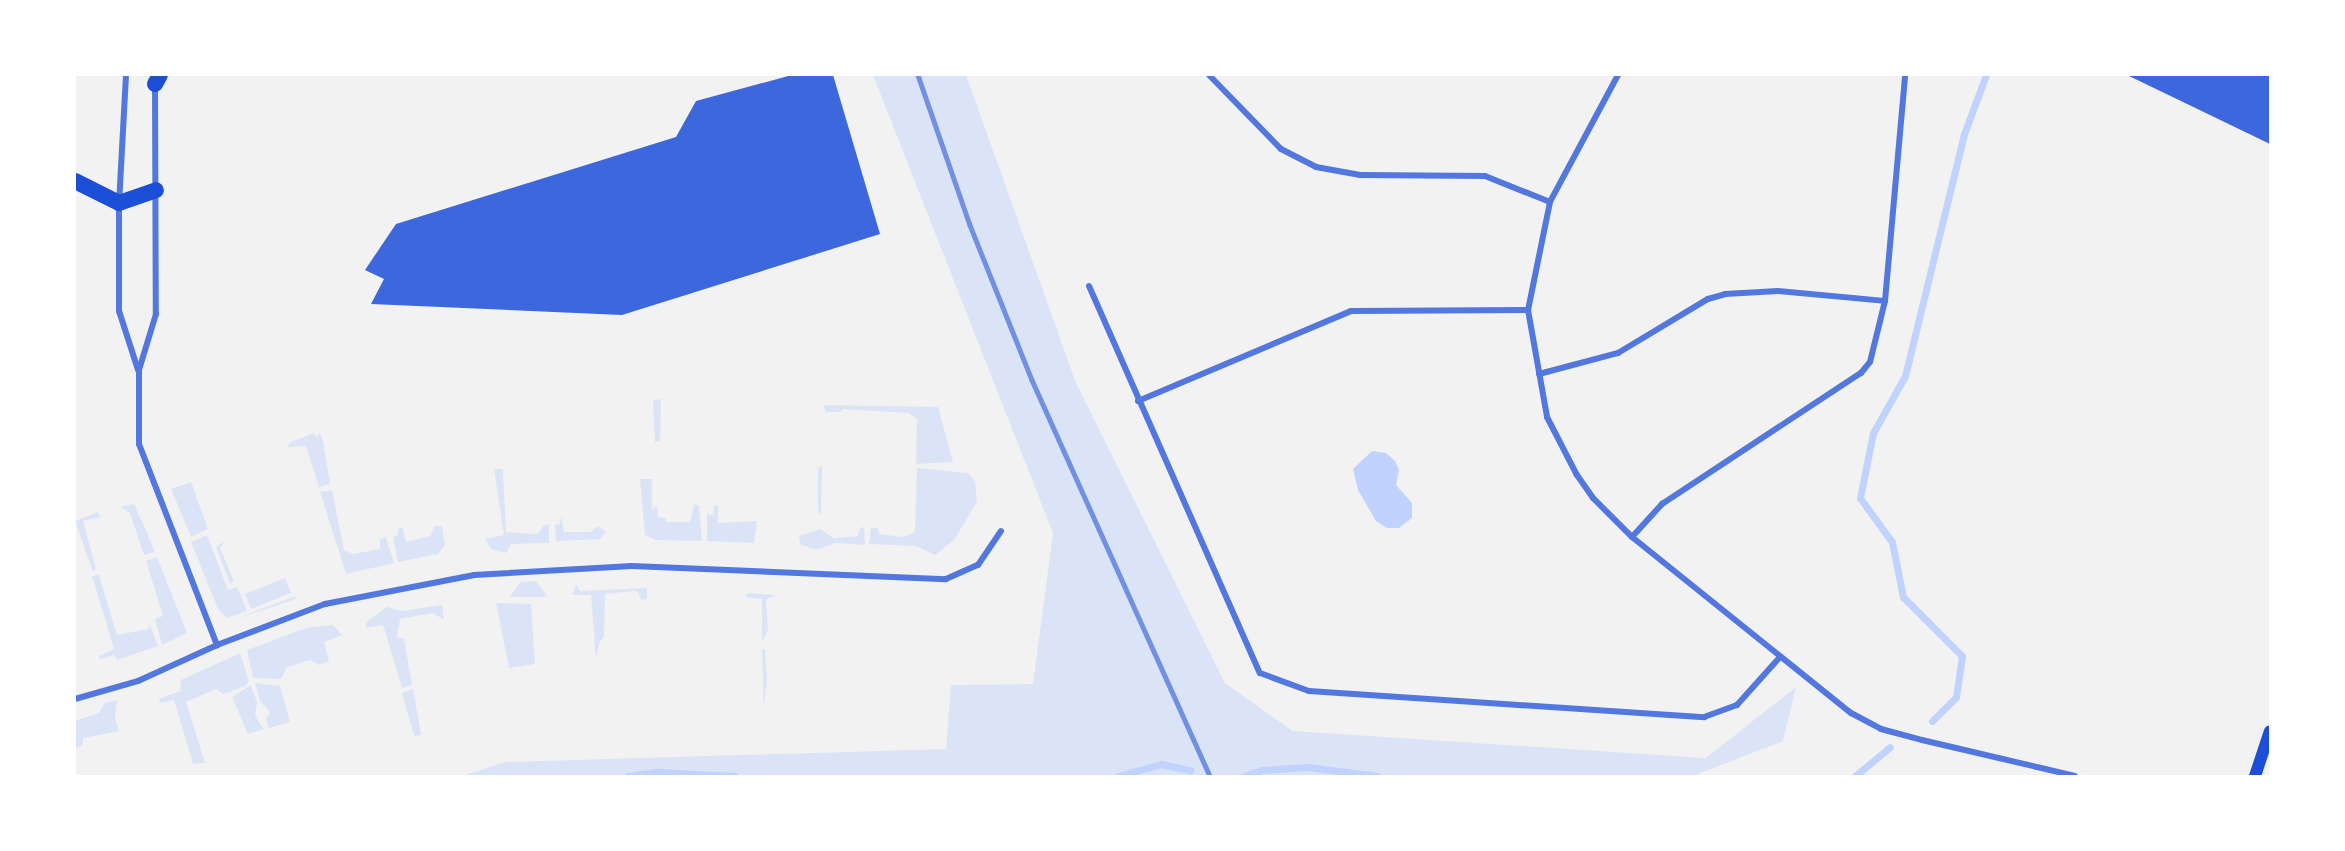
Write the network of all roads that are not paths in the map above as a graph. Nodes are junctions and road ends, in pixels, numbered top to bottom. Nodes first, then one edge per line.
1 (126, 75) edge
2 (1209, 75) edge
3 (1618, 75) edge
4 (1905, 75) edge
5 (156, 78) edge
6 (75, 181) edge
7 (156, 190) junction
8 (1550, 202) junction
9 (119, 203) junction
10 (1089, 286) dead end
11 (1885, 301) junction
12 (1528, 310) junction
13 (139, 370) junction
14 (1539, 374) junction
15 (1138, 401) junction
16 (1001, 531) dead end
17 (1632, 537) junction
18 (217, 645) junction
19 (1780, 657) junction
20 (75, 699) edge
21 (2270, 731) edge
22 (2075, 776) edge
23 (2255, 776) edge

1 - 9 street
2 - 8 street
3 - 8 street
4 - 11 street
5 - 7 street
6 - 9 highway
7 - 9 highway
7 - 13 street
8 - 12 street
9 - 13 street
10 - 15 street
11 - 14 street
11 - 17 street
12 - 14 street
12 - 15 street
13 - 18 street
14 - 17 street
15 - 19 street
16 - 18 street
17 - 19 street
18 - 20 street
19 - 22 street
21 - 23 main road

